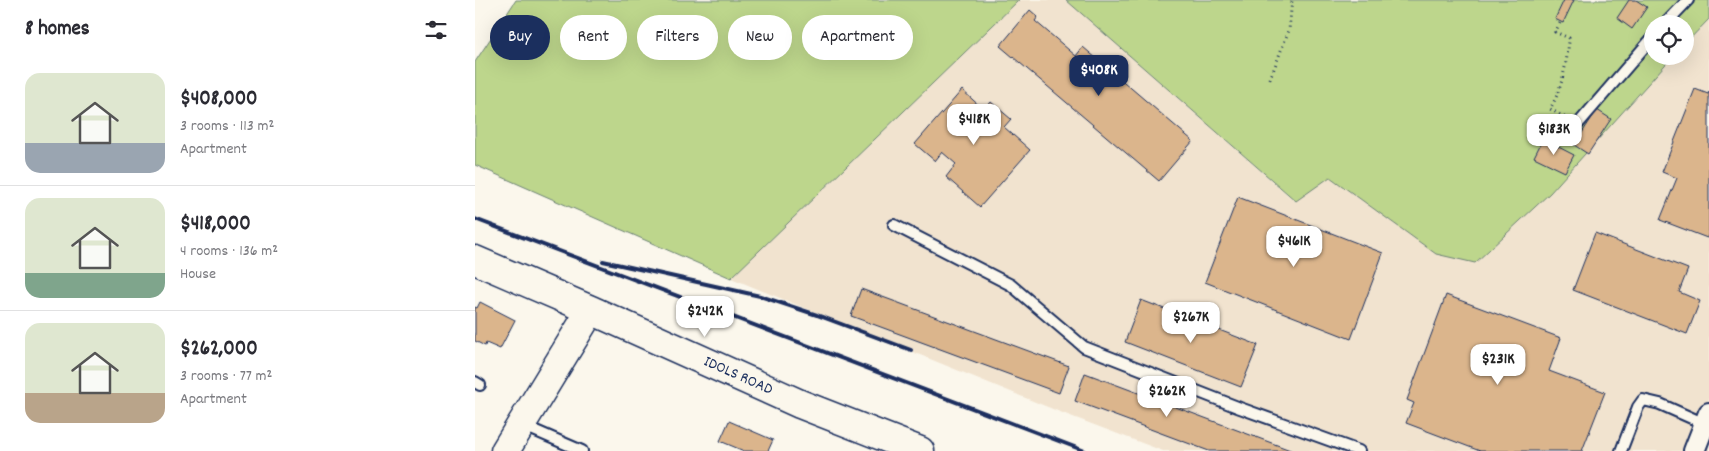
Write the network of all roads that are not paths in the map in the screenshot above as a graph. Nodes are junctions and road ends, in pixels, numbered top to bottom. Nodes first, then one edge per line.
1 (1688, 0) edge
2 (1674, 15) edge
3 (1644, 47) edge
4 (1575, 127) road end
5 (894, 225) dead end
6 (475, 260) edge
7 (591, 310) junction
8 (1707, 418) edge
9 (521, 425) junction
10 (907, 449) edge
11 (505, 451) edge
12 (581, 451) edge
13 (1359, 451) edge
14 (1621, 451) edge
15 (1694, 451) edge

1 - 2 lane
3 - 4 lane
5 - 13 lane
6 - 7 street, IDOLS ROAD
7 - 9 street
7 - 10 street, IDOLS ROAD
8 - 14 lane
8 - 15 street
9 - 11 street
9 - 12 lane

